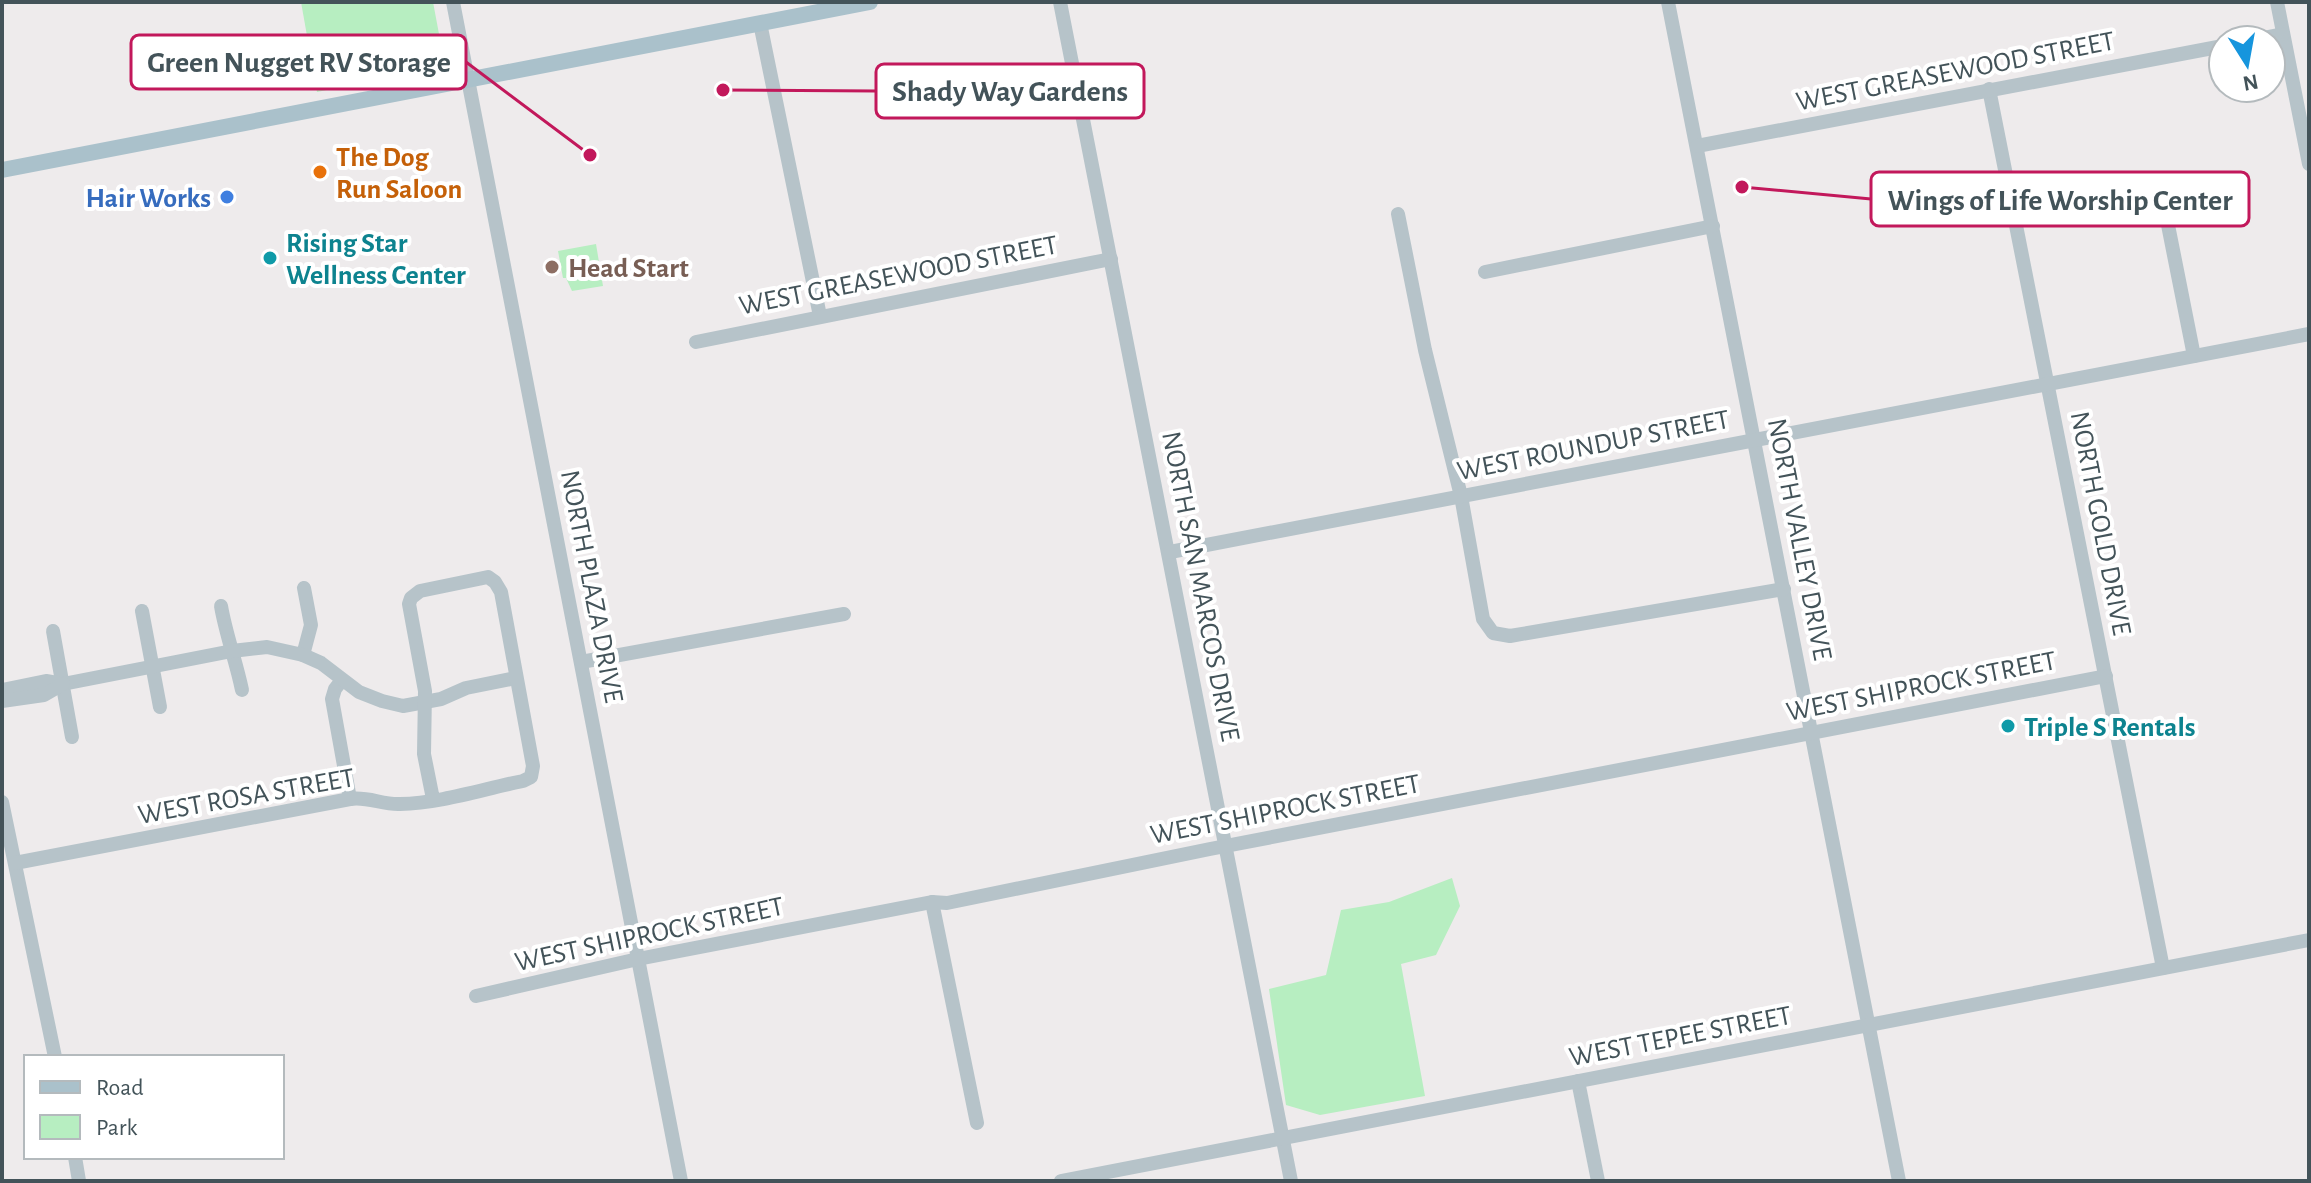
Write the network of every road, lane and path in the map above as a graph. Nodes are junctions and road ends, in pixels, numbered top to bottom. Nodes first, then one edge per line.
1 (453, 2) edge
2 (870, 2) edge
3 (1060, 2) edge
4 (1668, 2) edge
5 (2277, 2) edge
6 (760, 23) junction
7 (2281, 24) edge
8 (2207, 49) edge
9 (2287, 49) edge
10 (468, 79) junction
11 (1989, 89) junction
12 (2304, 111) edge
13 (1697, 146) junction
14 (2309, 164) edge
15 (2, 170) edge
16 (1398, 214) dead end
17 (2168, 225) dead end
18 (1713, 226) junction
19 (1111, 259) junction
20 (1485, 272) dead end
21 (820, 316) junction
22 (2309, 334) edge
23 (696, 342) dead end
24 (2194, 356) junction
25 (2048, 383) junction
26 (1755, 440) junction
27 (1461, 496) junction
28 (1170, 552) junction
29 (304, 588) dead end
30 (1784, 589) junction
31 (221, 606) dead end
32 (142, 611) dead end
33 (844, 614) dead end
34 (53, 631) dead end
35 (232, 651) junction
36 (303, 655) junction
37 (581, 662) junction
38 (152, 667) junction
39 (2106, 676) junction
40 (516, 678) junction
41 (342, 680) junction
42 (63, 684) junction
43 (2, 690) edge
44 (242, 690) dead end
45 (2, 701) edge
46 (425, 703) junction
47 (160, 707) dead end
48 (1812, 733) junction
49 (72, 737) dead end
50 (350, 799) junction
51 (433, 799) junction
52 (2, 802) edge
53 (1226, 845) junction
54 (15, 863) junction
55 (932, 902) junction
56 (2309, 940) edge
57 (638, 959) junction
58 (2163, 968) junction
59 (476, 996) dead end
60 (1869, 1026) junction
61 (55, 1055) edge
62 (1578, 1081) junction
63 (977, 1123) dead end
64 (1283, 1138) junction
65 (75, 1159) edge
66 (79, 1181) edge
67 (681, 1181) edge
68 (1061, 1181) edge
69 (1291, 1181) edge
70 (1598, 1181) edge
71 (1899, 1181) edge

1 - 10 street, NORTH PLAZA DRIVE
2 - 6 main road
3 - 19 street, NORTH SAN MARCOS DRIVE
4 - 13 street, NORTH VALLEY DRIVE
5 - 7 street
6 - 10 main road
6 - 21 street
8 - 11 street, WEST GREASEWOOD STREET
9 - 12 street
10 - 15 main road
10 - 37 street, NORTH PLAZA DRIVE
11 - 13 street, WEST GREASEWOOD STREET
11 - 25 street, NORTH GOLD DRIVE
12 - 14 street
13 - 18 street, NORTH VALLEY DRIVE
16 - 27 street
17 - 24 street
18 - 20 street
18 - 26 street, NORTH VALLEY DRIVE
19 - 21 street, WEST GREASEWOOD STREET
19 - 28 street, NORTH SAN MARCOS DRIVE
21 - 23 street, WEST GREASEWOOD STREET
22 - 24 street, WEST ROUNDUP STREET
24 - 25 street, WEST ROUNDUP STREET
25 - 26 street, WEST ROUNDUP STREET
25 - 39 street, NORTH GOLD DRIVE
26 - 27 street, WEST ROUNDUP STREET
26 - 30 street, NORTH VALLEY DRIVE
27 - 28 street, WEST ROUNDUP STREET
27 - 30 street
28 - 53 street, NORTH SAN MARCOS DRIVE
29 - 36 street
30 - 48 street, NORTH VALLEY DRIVE
31 - 35 street
32 - 38 street
33 - 37 street
34 - 42 street
35 - 36 street
35 - 38 street
35 - 44 street
36 - 41 street
37 - 57 street, NORTH PLAZA DRIVE
38 - 42 street
38 - 47 street
39 - 48 street, WEST SHIPROCK STREET
39 - 58 street, NORTH GOLD DRIVE
40 - 46 street
40 - 46 street
40 - 51 street, WEST ROSA STREET
41 - 46 street
41 - 50 street
42 - 43 street
42 - 45 street
42 - 49 street
46 - 51 street
48 - 53 street, WEST SHIPROCK STREET
48 - 60 street, NORTH VALLEY DRIVE
50 - 51 street, WEST ROSA STREET
50 - 54 street, WEST ROSA STREET
52 - 54 street
53 - 55 street, WEST SHIPROCK STREET
53 - 64 street, NORTH SAN MARCOS DRIVE
54 - 61 street
55 - 57 street, WEST SHIPROCK STREET
55 - 63 street
56 - 58 street, WEST TEPEE STREET
57 - 59 street, WEST SHIPROCK STREET
57 - 67 street, NORTH PLAZA DRIVE
58 - 60 street, WEST TEPEE STREET
60 - 62 street, WEST TEPEE STREET
60 - 71 street, NORTH VALLEY DRIVE
62 - 64 street, WEST TEPEE STREET
62 - 70 street
64 - 68 street, WEST TEPEE STREET
64 - 69 street, NORTH SAN MARCOS DRIVE
65 - 66 street

